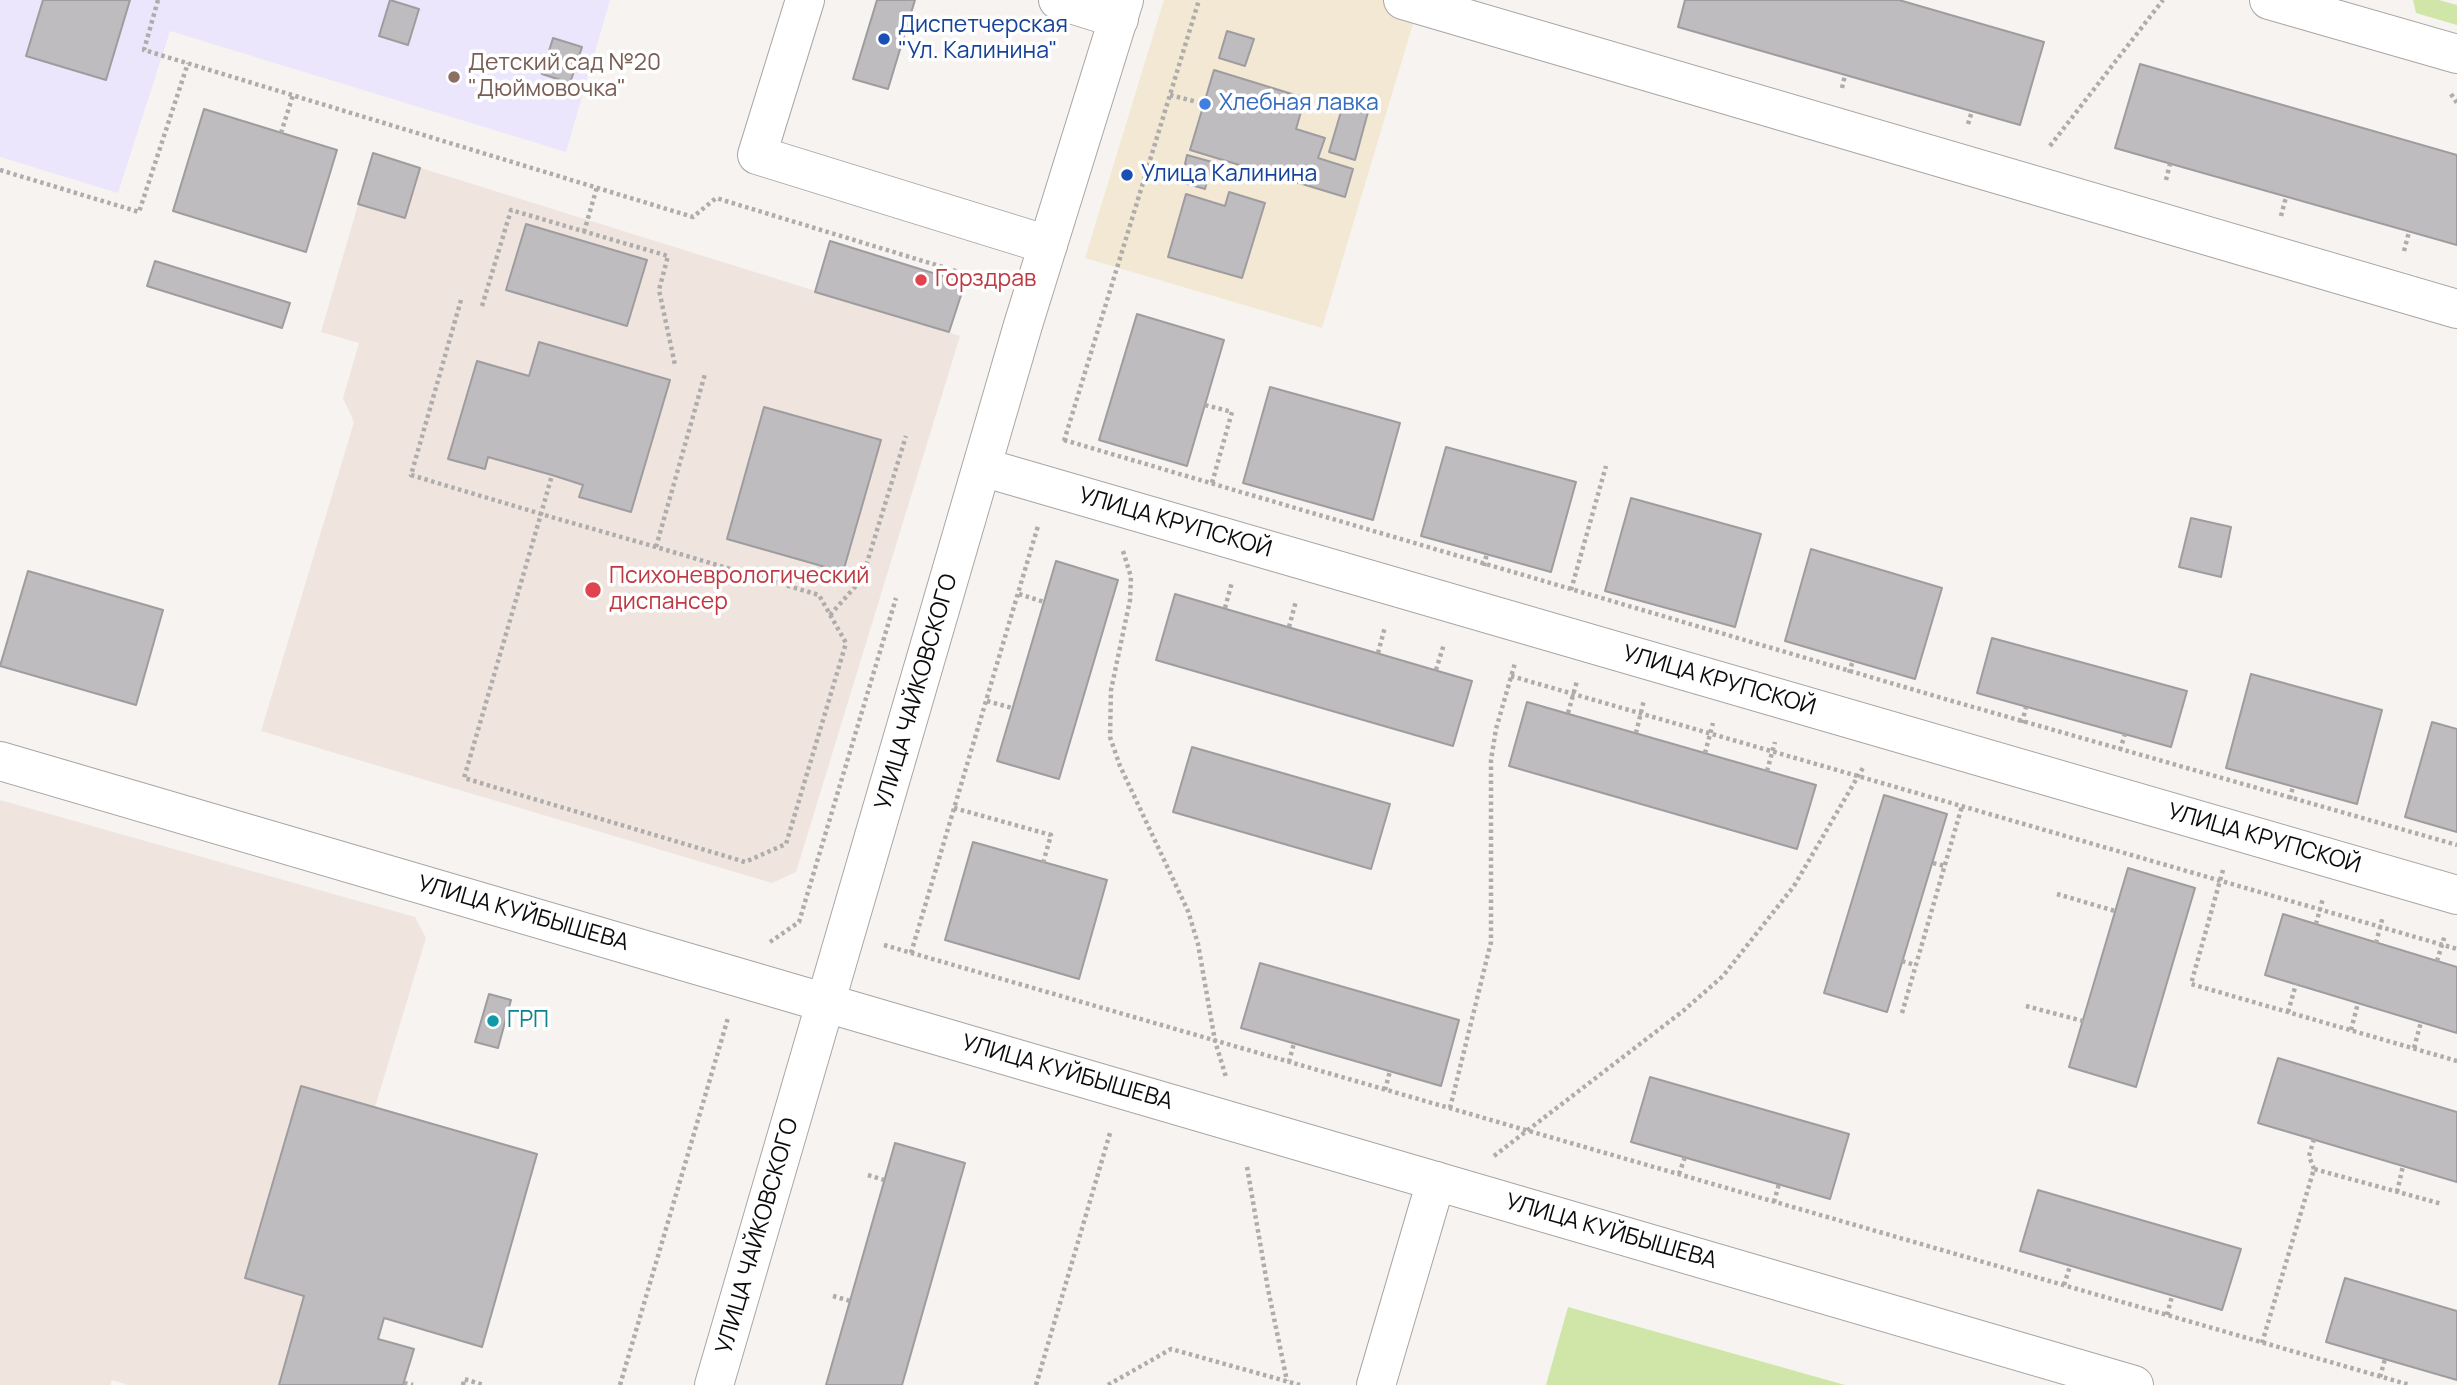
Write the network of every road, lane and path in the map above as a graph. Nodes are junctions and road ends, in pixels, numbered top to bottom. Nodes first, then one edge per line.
1 (159, 0) edge
2 (805, 0) edge
3 (1058, 0) edge
4 (1403, 0) edge
5 (2163, 0) edge
6 (2269, 0) edge
7 (1121, 10) edge
8 (2457, 54) edge
9 (188, 63) junction
10 (1170, 94) dead end
11 (293, 95) junction
12 (1205, 104) dead end
13 (281, 133) dead end
14 (0, 170) edge
15 (2022, 182) junction
16 (597, 187) junction
17 (584, 232) junction
18 (1048, 245) junction
19 (988, 295) dead end
20 (461, 300) dead end
21 (482, 306) dead end
22 (2457, 309) edge
23 (675, 365) dead end
24 (705, 374) dead end
25 (1205, 405) dead end
26 (906, 436) dead end
27 (1064, 440) dead end
28 (1606, 466) dead end
29 (982, 467) junction
30 (552, 475) dead end
31 (1212, 483) junction
32 (1102, 502) junction
33 (541, 514) junction
34 (656, 547) junction
35 (899, 587) dead end
36 (1571, 589) junction
37 (1019, 594) dead end
38 (1044, 602) dead end
39 (830, 615) junction
40 (1542, 630) junction
41 (1511, 676) junction
42 (986, 701) dead end
43 (1013, 708) dead end
44 (1885, 729) junction
45 (0, 761) edge
46 (1858, 776) junction
47 (1962, 806) junction
48 (954, 808) dead end
49 (2234, 831) junction
50 (2457, 845) edge
51 (1043, 863) dead end
52 (1933, 863) dead end
53 (1945, 866) junction
54 (2220, 881) junction
55 (2057, 894) dead end
56 (2457, 895) edge
57 (2115, 911) dead end
58 (799, 922) junction
59 (846, 934) junction
60 (770, 942) dead end
61 (2457, 949) edge
62 (1902, 961) dead end
63 (1915, 965) junction
64 (740, 978) junction
65 (2296, 984) dead end
66 (826, 1003) junction
67 (2358, 1003) dead end
68 (2026, 1006) dead end
69 (2288, 1012) junction
70 (1902, 1013) dead end
71 (2083, 1021) dead end
72 (2421, 1022) dead end
73 (2351, 1030) junction
74 (1215, 1041) junction
75 (1294, 1044) dead end
76 (2414, 1048) junction
77 (2457, 1061) edge
78 (1289, 1062) junction
79 (1390, 1072) dead end
80 (1385, 1090) junction
81 (1450, 1108) junction
82 (1239, 1124) junction
83 (1526, 1130) junction
84 (1110, 1133) dead end
85 (2314, 1139) dead end
86 (1685, 1157) dead end
87 (2403, 1166) dead end
88 (2314, 1169) junction
89 (1679, 1174) junction
90 (868, 1175) dead end
91 (884, 1180) dead end
92 (1445, 1184) junction
93 (1779, 1184) dead end
94 (2397, 1192) junction
95 (1774, 1202) junction
96 (2442, 1204) dead end
97 (2070, 1266) dead end
98 (2064, 1286) junction
99 (833, 1296) dead end
100 (2172, 1296) dead end
101 (850, 1300) dead end
102 (2167, 1315) junction
103 (2262, 1343) junction
104 (2385, 1359) dead end
105 (2380, 1377) junction
106 (1287, 1381) junction
107 (404, 1382) dead end
108 (412, 1385) edge
109 (463, 1385) edge
110 (484, 1385) edge
111 (620, 1385) edge
112 (714, 1385) edge
113 (1036, 1385) edge
114 (1108, 1385) edge
115 (1300, 1385) edge
116 (1376, 1385) edge
117 (2134, 1385) edge
118 (2410, 1385) edge

1 - 9 path
2 - 18 main road
3 - 7 main road
4 - 15 main road
5 - 15 path
6 - 8 main road
7 - 18 main road, УЛИЦА ЧАЙКОВСКОГО
9 - 11 path
9 - 14 path
10 - 12 path
11 - 13 path
11 - 16 path
15 - 22 main road
16 - 17 path
16 - 19 path
17 - 21 path
17 - 23 path
18 - 29 main road, УЛИЦА ЧАЙКОВСКОГО
20 - 33 path
24 - 34 path
25 - 31 path
26 - 39 path
27 - 31 path
28 - 36 path
29 - 32 main road, УЛИЦА КРУПСКОЙ
29 - 59 main road, УЛИЦА ЧАЙКОВСКОГО
30 - 33 path
31 - 36 path
32 - 40 main road, УЛИЦА КРУПСКОЙ
32 - 74 path
33 - 34 path
33 - 39 path
34 - 39 path
35 - 58 path
36 - 40 path
36 - 50 path
37 - 38 path
40 - 41 path
40 - 44 main road, УЛИЦА КРУПСКОЙ
41 - 46 path
41 - 81 path
42 - 43 path
44 - 46 path
44 - 49 main road, УЛИЦА КРУПСКОЙ
45 - 64 main road, УЛИЦА КУЙБЫШЕВА
46 - 47 path
46 - 83 path
47 - 53 path
47 - 54 path
48 - 51 path
49 - 54 path
49 - 56 main road, УЛИЦА КРУПСКОЙ
52 - 53 path
53 - 63 path
54 - 61 path
54 - 69 path
55 - 57 path
58 - 59 path
58 - 60 path
59 - 66 main road, УЛИЦА ЧАЙКОВСКОГО
59 - 74 path
62 - 63 path
63 - 70 path
64 - 66 main road, УЛИЦА КУЙБЫШЕВА
64 - 111 path
65 - 69 path
66 - 82 main road, УЛИЦА КУЙБЫШЕВА
66 - 112 main road, УЛИЦА ЧАЙКОВСКОГО
67 - 73 path
68 - 71 path
69 - 73 path
72 - 76 path
73 - 76 path
74 - 78 path
74 - 82 path
75 - 78 path
76 - 77 path
78 - 80 path
79 - 80 path
80 - 81 path
81 - 83 path
82 - 92 main road, УЛИЦА КУЙБЫШЕВА
82 - 106 path
83 - 89 path
83 - 92 path
84 - 113 path
85 - 88 path
86 - 89 path
87 - 94 path
88 - 94 path
88 - 103 path
89 - 95 path
90 - 91 path
92 - 116 main road
92 - 117 main road, УЛИЦА КУЙБЫШЕВА
93 - 95 path
94 - 96 path
95 - 98 path
97 - 98 path
98 - 102 path
99 - 101 path
100 - 102 path
102 - 103 path
103 - 105 path
104 - 105 path
105 - 118 path
106 - 114 path
106 - 115 path
107 - 108 path
109 - 110 path

